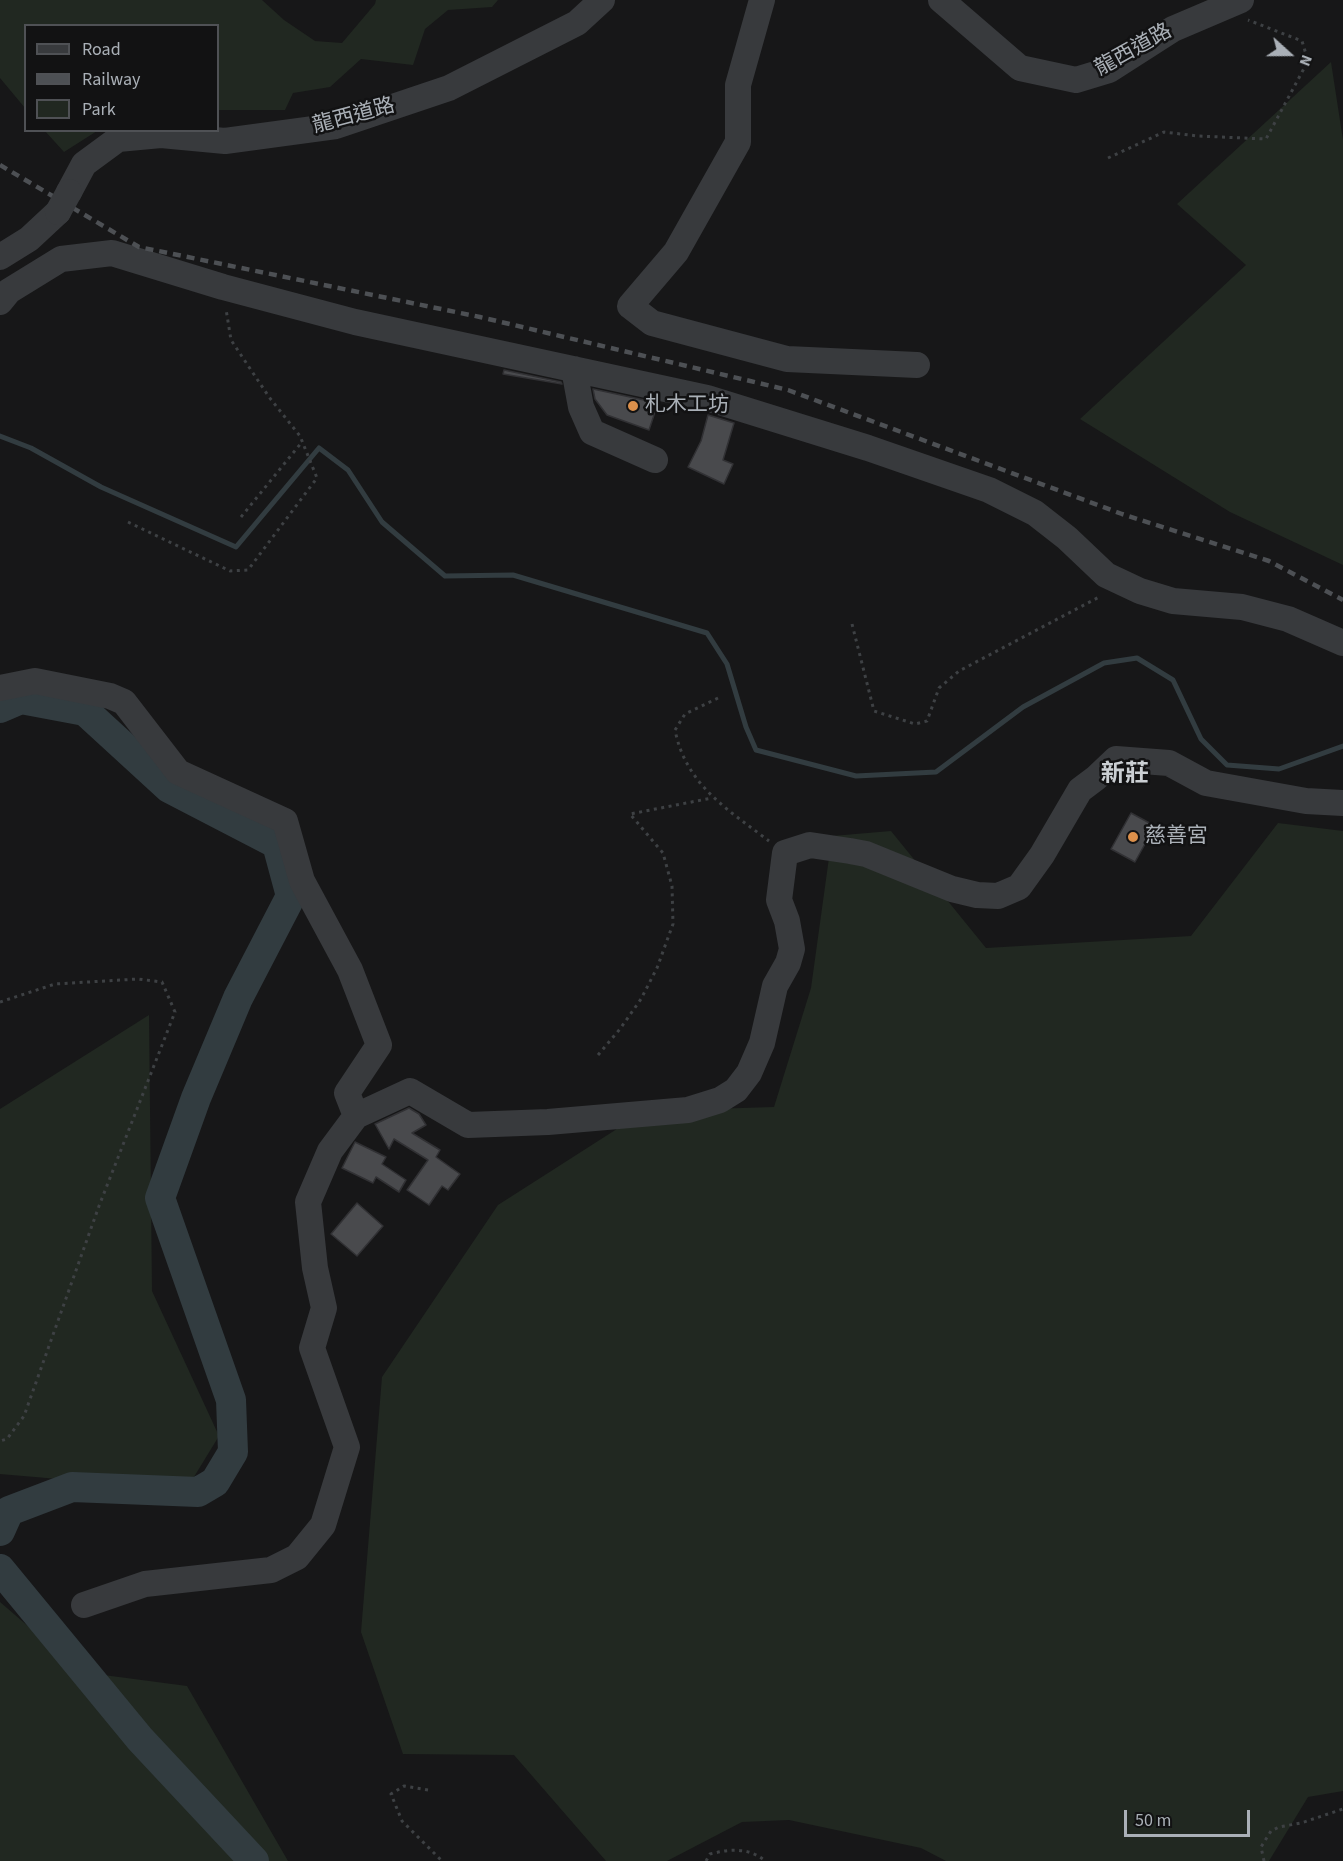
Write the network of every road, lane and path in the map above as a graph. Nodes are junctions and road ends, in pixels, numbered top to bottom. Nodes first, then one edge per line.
1 (602, 0) edge
2 (762, 0) edge
3 (941, 0) edge
4 (1231, 4) edge
5 (1108, 158) dead end
6 (0, 257) edge
7 (223, 287) junction
8 (0, 302) edge
9 (917, 365) dead end
10 (574, 369) junction
11 (302, 441) junction
12 (655, 460) dead end
13 (241, 518) dead end
14 (128, 522) dead end
15 (1124, 584) junction
16 (852, 624) dead end
17 (1343, 643) edge
18 (0, 688) edge
19 (718, 698) dead end
20 (712, 798) junction
21 (1343, 803) edge
22 (785, 853) junction
23 (0, 1002) edge
24 (598, 1055) dead end
25 (356, 1116) junction
26 (0, 1441) edge
27 (84, 1605) dead end
28 (428, 1790) dead end
29 (1343, 1809) edge
30 (442, 1861) edge
31 (706, 1861) edge
32 (765, 1861) edge
33 (1264, 1861) edge

1 - 6 street, 龍西道路
2 - 9 street
3 - 4 street, 龍西道路
4 - 5 path
7 - 8 street
7 - 10 street
7 - 11 path
10 - 12 street
10 - 15 street
11 - 13 path
11 - 14 path
15 - 16 path
15 - 17 street
18 - 25 street
19 - 20 path
20 - 22 path
20 - 24 path
21 - 22 street
22 - 25 street
23 - 26 path
25 - 27 street
28 - 30 path
29 - 33 path
31 - 32 path

